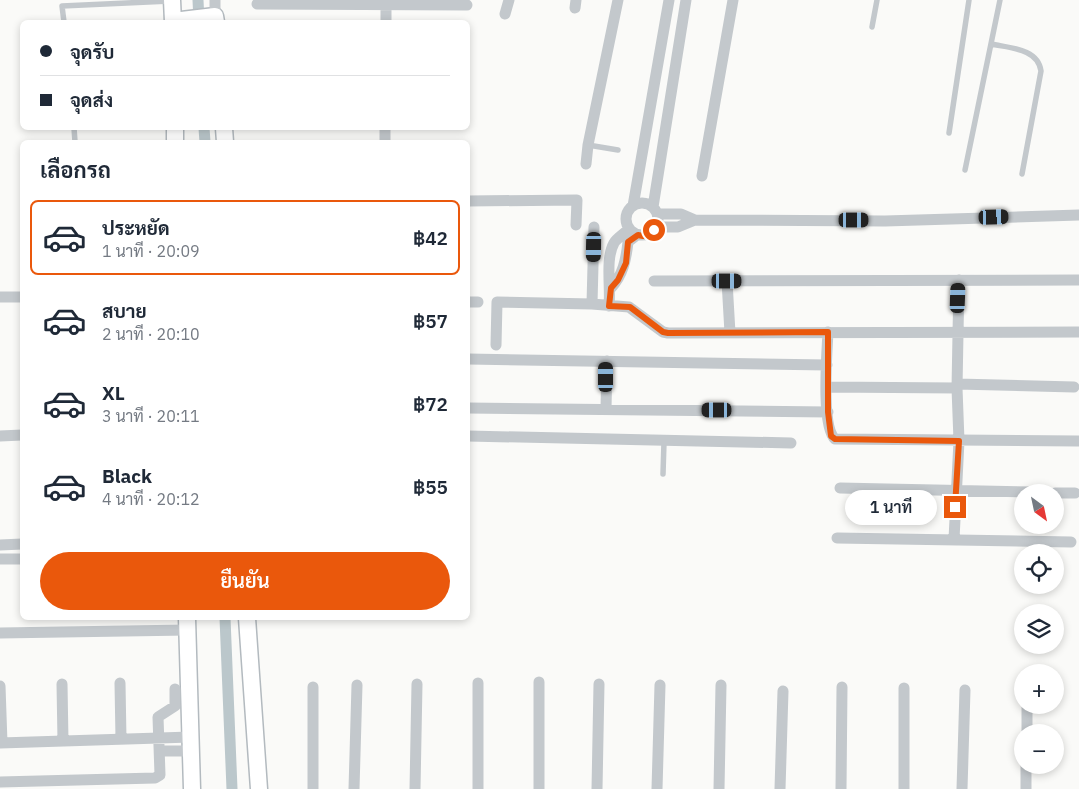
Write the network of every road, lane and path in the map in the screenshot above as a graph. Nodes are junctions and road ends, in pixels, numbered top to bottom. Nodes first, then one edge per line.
1 (510, 0) edge
2 (618, 0) edge
3 (669, 0) edge
4 (686, 0) edge
5 (733, 0) edge
6 (877, 0) edge
7 (969, 0) edge
8 (1000, 0) edge
9 (172, 1) edge
10 (386, 2) edge
11 (62, 3) edge
12 (257, 4) dead end
13 (467, 5) dead end
14 (505, 14) dead end
15 (208, 15) edge
16 (64, 20) edge
17 (173, 20) edge
18 (183, 20) edge
19 (386, 20) edge
20 (872, 27) dead end
21 (990, 44) junction
22 (949, 133) dead end
23 (588, 145) junction
24 (618, 150) dead end
25 (586, 164) dead end
26 (965, 170) dead end
27 (1022, 174) dead end
28 (702, 176) dead end
29 (470, 201) edge
30 (633, 206) junction
31 (655, 210) junction
32 (1079, 215) edge
33 (695, 220) junction
34 (576, 225) dead end
35 (594, 227) dead end
36 (656, 227) junction
37 (633, 232) junction
38 (959, 280) junction
39 (1079, 280) edge
40 (654, 281) dead end
41 (727, 281) junction
42 (0, 297) edge
43 (20, 297) edge
44 (592, 304) junction
45 (609, 306) junction
46 (828, 332) junction
47 (958, 332) junction
48 (1079, 332) edge
49 (730, 333) junction
50 (496, 345) dead end
51 (470, 359) edge
52 (607, 361) junction
53 (827, 365) junction
54 (957, 386) junction
55 (827, 387) junction
56 (1074, 387) dead end
57 (470, 408) edge
58 (606, 409) junction
59 (828, 412) junction
60 (20, 435) edge
61 (0, 436) edge
62 (470, 436) edge
63 (959, 441) junction
64 (664, 442) junction
65 (1078, 442) edge
66 (791, 443) dead end
67 (663, 474) dead end
68 (840, 488) dead end
69 (955, 491) junction
70 (1014, 492) edge
71 (1064, 493) edge
72 (1075, 494) dead end
73 (837, 538) dead end
74 (954, 539) junction
75 (1071, 542) dead end
76 (20, 544) edge
77 (0, 545) edge
78 (0, 559) edge
79 (20, 559) edge
80 (247, 620) edge
81 (188, 624) edge
82 (0, 633) edge
83 (539, 682) dead end
84 (120, 683) dead end
85 (478, 683) dead end
86 (62, 684) dead end
87 (417, 684) dead end
88 (599, 684) dead end
89 (660, 684) dead end
90 (356, 685) dead end
91 (721, 685) dead end
92 (0, 686) edge
93 (313, 686) dead end
94 (842, 687) dead end
95 (175, 688) dead end
96 (904, 688) dead end
97 (965, 690) dead end
98 (783, 691) dead end
99 (159, 738) junction
100 (121, 739) junction
101 (63, 741) junction
102 (1, 743) edge
103 (191, 744) junction
104 (160, 751) junction
105 (1026, 774) edge
106 (0, 782) edge
107 (192, 789) edge
108 (259, 789) edge
109 (313, 789) edge
110 (354, 789) edge
111 (415, 789) edge
112 (478, 789) edge
113 (539, 789) edge
114 (596, 789) edge
115 (657, 789) edge
116 (719, 789) edge
117 (780, 789) edge
118 (841, 789) edge
119 (904, 789) edge
120 (962, 789) edge
121 (1026, 789) edge

1 - 14 street
2 - 23 street
3 - 30 street
4 - 31 street
5 - 28 street
6 - 20 lane
7 - 22 lane
8 - 21 lane
9 - 11 lane
9 - 17 street
10 - 12 street
10 - 13 street
10 - 19 street
11 - 16 lane
15 - 18 street
21 - 26 lane
21 - 27 lane
23 - 24 lane
23 - 25 street
29 - 34 street
30 - 31 street
30 - 37 street
31 - 33 street
31 - 36 street
32 - 33 street
33 - 36 street
35 - 44 street
36 - 37 street
37 - 45 street
38 - 39 street
38 - 41 street
38 - 47 street
40 - 41 street
41 - 49 street
42 - 43 street
44 - 45 street
44 - 50 street
45 - 49 street
46 - 47 street
46 - 49 street
46 - 53 street
47 - 48 street
47 - 54 street
51 - 52 street
52 - 53 street
52 - 58 street
53 - 55 street
54 - 55 street
54 - 56 street
54 - 63 street
55 - 59 street
57 - 58 street
58 - 59 street
59 - 63 street
60 - 61 street
62 - 64 street
63 - 65 street
63 - 69 street
64 - 66 street
64 - 67 lane
68 - 69 street
69 - 70 street
69 - 74 street
71 - 72 street
73 - 74 street
74 - 75 street
76 - 77 street
78 - 79 street
80 - 108 street
81 - 82 street
81 - 103 street
83 - 113 street
84 - 100 street
85 - 112 street
86 - 101 street
87 - 111 street
88 - 114 street
89 - 115 street
90 - 110 street
91 - 116 street
92 - 102 street
93 - 109 street
94 - 118 street
95 - 99 street
96 - 119 street
97 - 120 street
98 - 117 street
99 - 100 street
99 - 103 street
99 - 104 street
100 - 101 street
101 - 102 street
103 - 104 street
103 - 107 street
104 - 106 street
105 - 121 street

